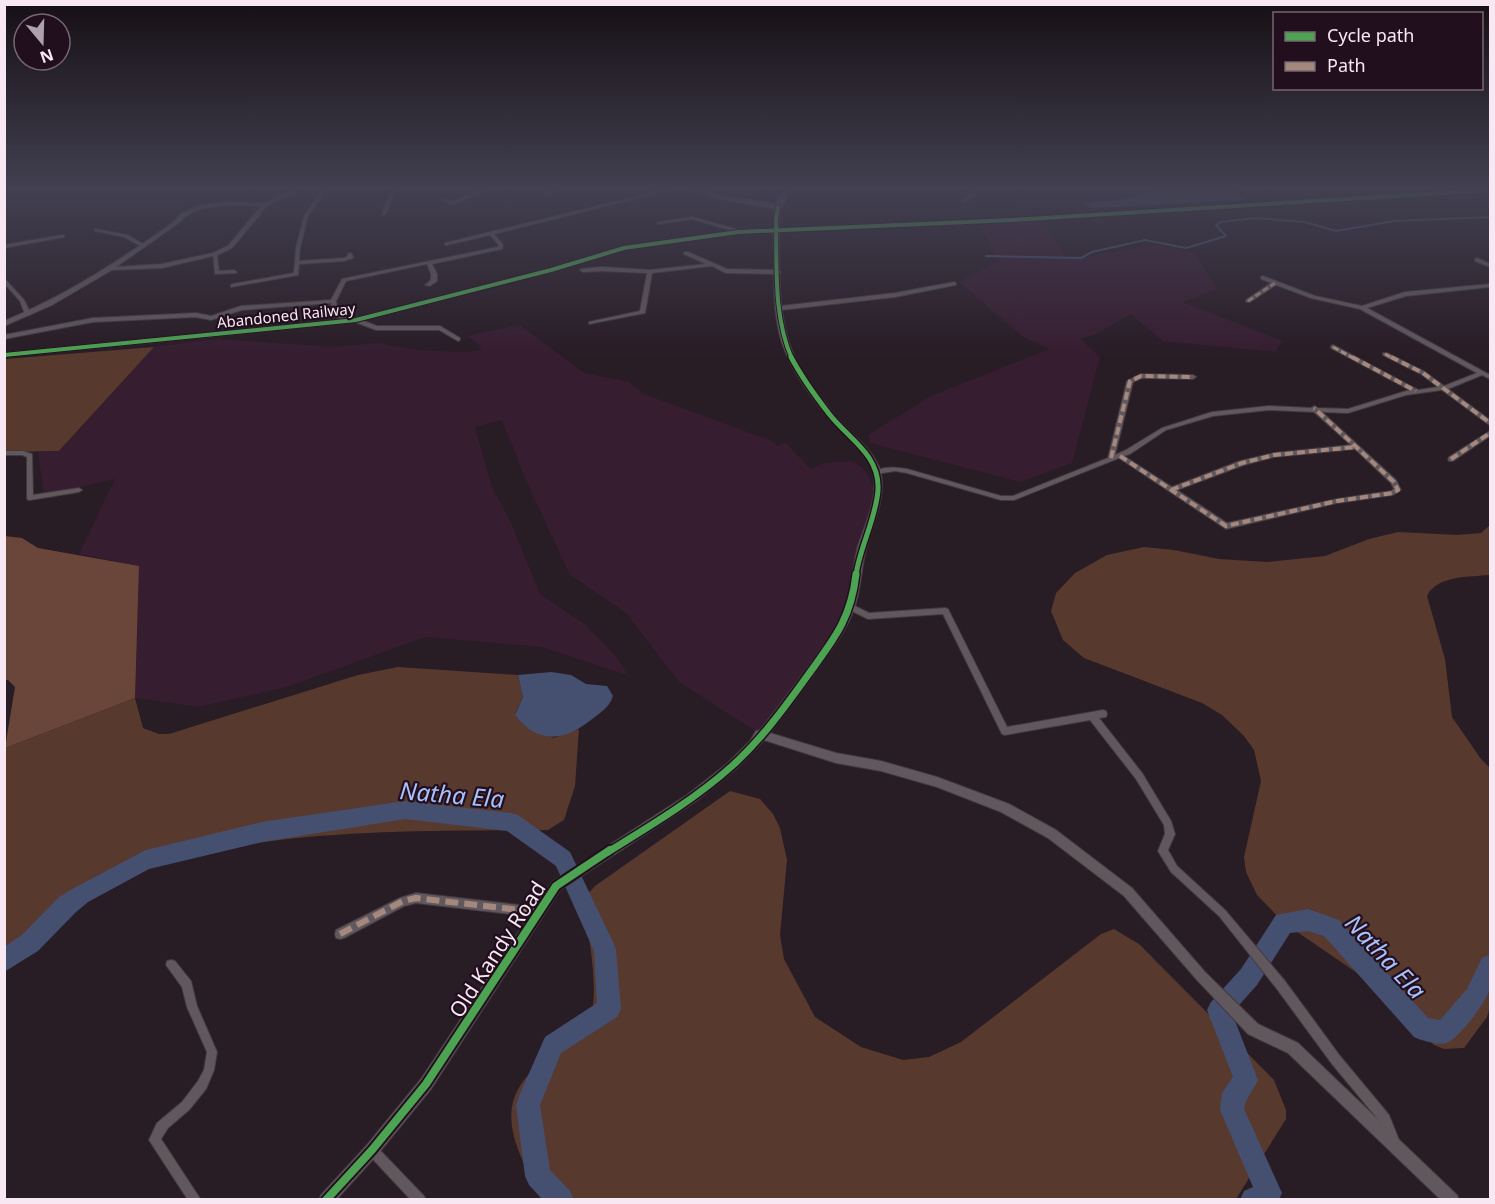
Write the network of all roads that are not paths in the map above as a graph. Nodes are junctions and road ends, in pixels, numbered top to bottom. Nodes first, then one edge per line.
1 (19, 244) edge
2 (141, 244) edge
3 (146, 244) edge
4 (232, 244) edge
5 (301, 244) edge
6 (500, 244) edge
7 (651, 244) edge
8 (777, 244) edge
9 (144, 246) junction
10 (4, 247) edge
11 (686, 253) dead end
12 (215, 254) junction
13 (350, 254) dead end
14 (1477, 260) dead end
15 (297, 263) junction
16 (429, 263) junction
17 (1489, 264) edge
18 (711, 265) junction
19 (111, 269) junction
20 (583, 270) dead end
21 (234, 272) dead end
22 (650, 272) junction
23 (778, 272) junction
24 (1263, 278) dead end
25 (4, 279) edge
26 (1275, 283) junction
27 (954, 284) dead end
28 (428, 285) dead end
29 (1491, 285) edge
30 (233, 286) dead end
31 (333, 301) junction
32 (1248, 301) dead end
33 (781, 308) junction
34 (1362, 308) junction
35 (28, 314) junction
36 (353, 320) junction
37 (591, 323) dead end
38 (4, 324) edge
39 (4, 337) edge
40 (458, 339) dead end
41 (1333, 346) dead end
42 (1385, 354) dead end
43 (4, 355) edge
44 (1482, 373) junction
45 (1193, 377) dead end
46 (1491, 377) edge
47 (1444, 388) junction
48 (1416, 391) junction
49 (1314, 408) junction
50 (1491, 423) edge
51 (1491, 433) edge
52 (1355, 447) junction
53 (4, 453) edge
54 (1120, 456) junction
55 (1111, 458) junction
56 (1451, 459) dead end
57 (877, 472) junction
58 (79, 490) dead end
59 (1172, 490) junction
60 (851, 607) junction
61 (1103, 714) dead end
62 (1092, 716) junction
63 (760, 734) junction
64 (537, 912) junction
65 (340, 934) dead end
66 (171, 964) dead end
67 (1395, 1147) junction
68 (372, 1150) junction
69 (195, 1200) edge
70 (326, 1200) edge
71 (420, 1200) edge
72 (1452, 1200) edge

1 - 10 street
2 - 9 street
3 - 9 street
4 - 12 street
5 - 15 street
6 - 16 street
7 - 36 street, Abandoned Railway
8 - 23 street
9 - 19 street
11 - 18 street
12 - 19 street
12 - 21 street
13 - 15 street
14 - 17 street
15 - 30 street
16 - 28 street
16 - 31 street
18 - 22 street
18 - 23 street
19 - 35 street
20 - 22 street
22 - 37 street
23 - 33 street
24 - 26 street
25 - 35 street
26 - 32 street
26 - 34 street
27 - 33 street
29 - 34 street
31 - 36 street
31 - 39 street
33 - 57 street
34 - 44 street
35 - 38 street
36 - 40 street
36 - 43 street, Abandoned Railway
41 - 48 street
42 - 47 street
44 - 46 street
44 - 47 street
45 - 55 street
47 - 48 street
47 - 50 street
48 - 49 street
49 - 52 street
49 - 54 street
51 - 56 street
52 - 59 street
52 - 59 street
53 - 58 street
54 - 55 street
54 - 59 street
55 - 57 street
57 - 60 street
60 - 62 street
60 - 63 street, Old Kandy Road
61 - 62 street
62 - 67 street
63 - 64 street, Old Kandy Road
63 - 67 street
64 - 65 street
64 - 68 street, Old Kandy Road
66 - 69 street
67 - 72 street
68 - 70 street, Old Kandy Road
68 - 71 street

